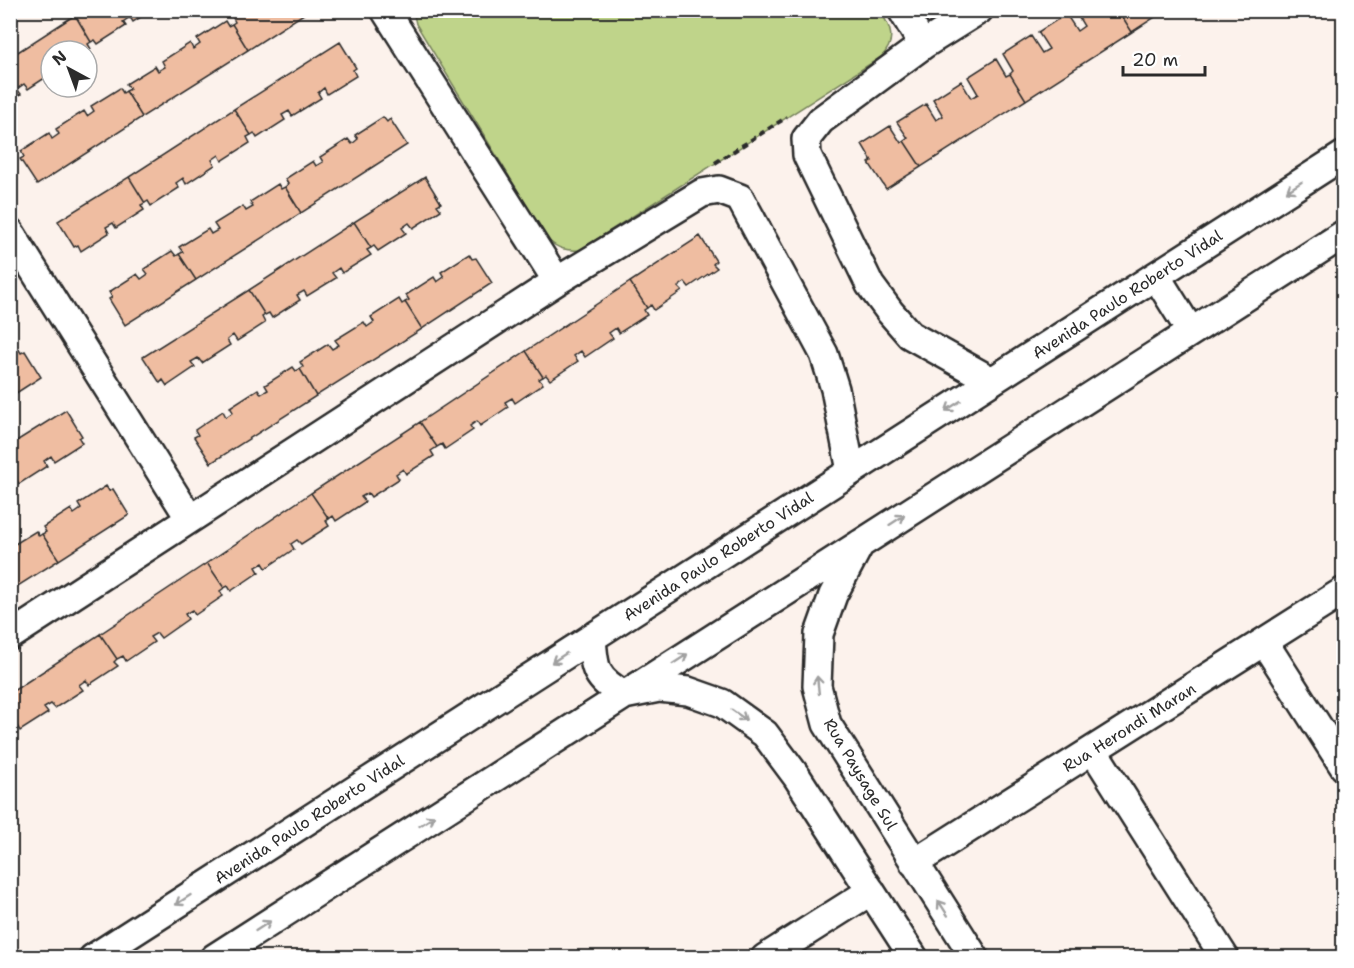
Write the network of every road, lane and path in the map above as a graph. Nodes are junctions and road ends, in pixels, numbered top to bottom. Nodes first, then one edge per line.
1 (385, 10) edge
2 (902, 10) edge
3 (979, 10) edge
4 (924, 45) junction
5 (790, 115) dead end
6 (1344, 156) edge
7 (712, 165) dead end
8 (10, 232) edge
9 (1344, 234) edge
10 (1156, 276) junction
11 (557, 281) junction
12 (1191, 332) junction
13 (992, 381) junction
14 (851, 471) junction
15 (190, 519) junction
16 (861, 543) junction
17 (1344, 591) edge
18 (10, 636) edge
19 (592, 637) junction
20 (1264, 642) junction
21 (624, 695) junction
22 (1093, 750) junction
23 (1344, 767) edge
24 (914, 863) junction
25 (871, 891) junction
26 (93, 957) edge
27 (214, 957) edge
28 (765, 957) edge
29 (914, 957) edge
30 (975, 957) edge
31 (1225, 957) edge

1 - 11 street
2 - 4 street
3 - 4 street
4 - 13 street
5 - 7 path
6 -> 10 street, Avenida Paulo Roberto Vidal
8 - 15 street
9 - 12 street
10 - 12 street
10 - 13 street, Avenida Paulo Roberto Vidal
11 - 14 street
11 - 15 street
16 -> 12 street
13 -> 14 street, Avenida Paulo Roberto Vidal
14 - 19 street, Avenida Paulo Roberto Vidal
15 - 18 street
21 -> 16 street
24 -> 16 street, Rua Paysage Sul
17 - 20 street, Rua Herondi Maran
19 - 21 street
19 -> 26 street, Avenida Paulo Roberto Vidal
20 - 22 street, Rua Herondi Maran
20 - 23 street
21 -> 25 street
27 -> 21 street
22 - 24 street, Rua Herondi Maran
22 - 31 street
30 -> 24 street, Rua Paysage Sul
25 - 28 street
25 - 29 street

